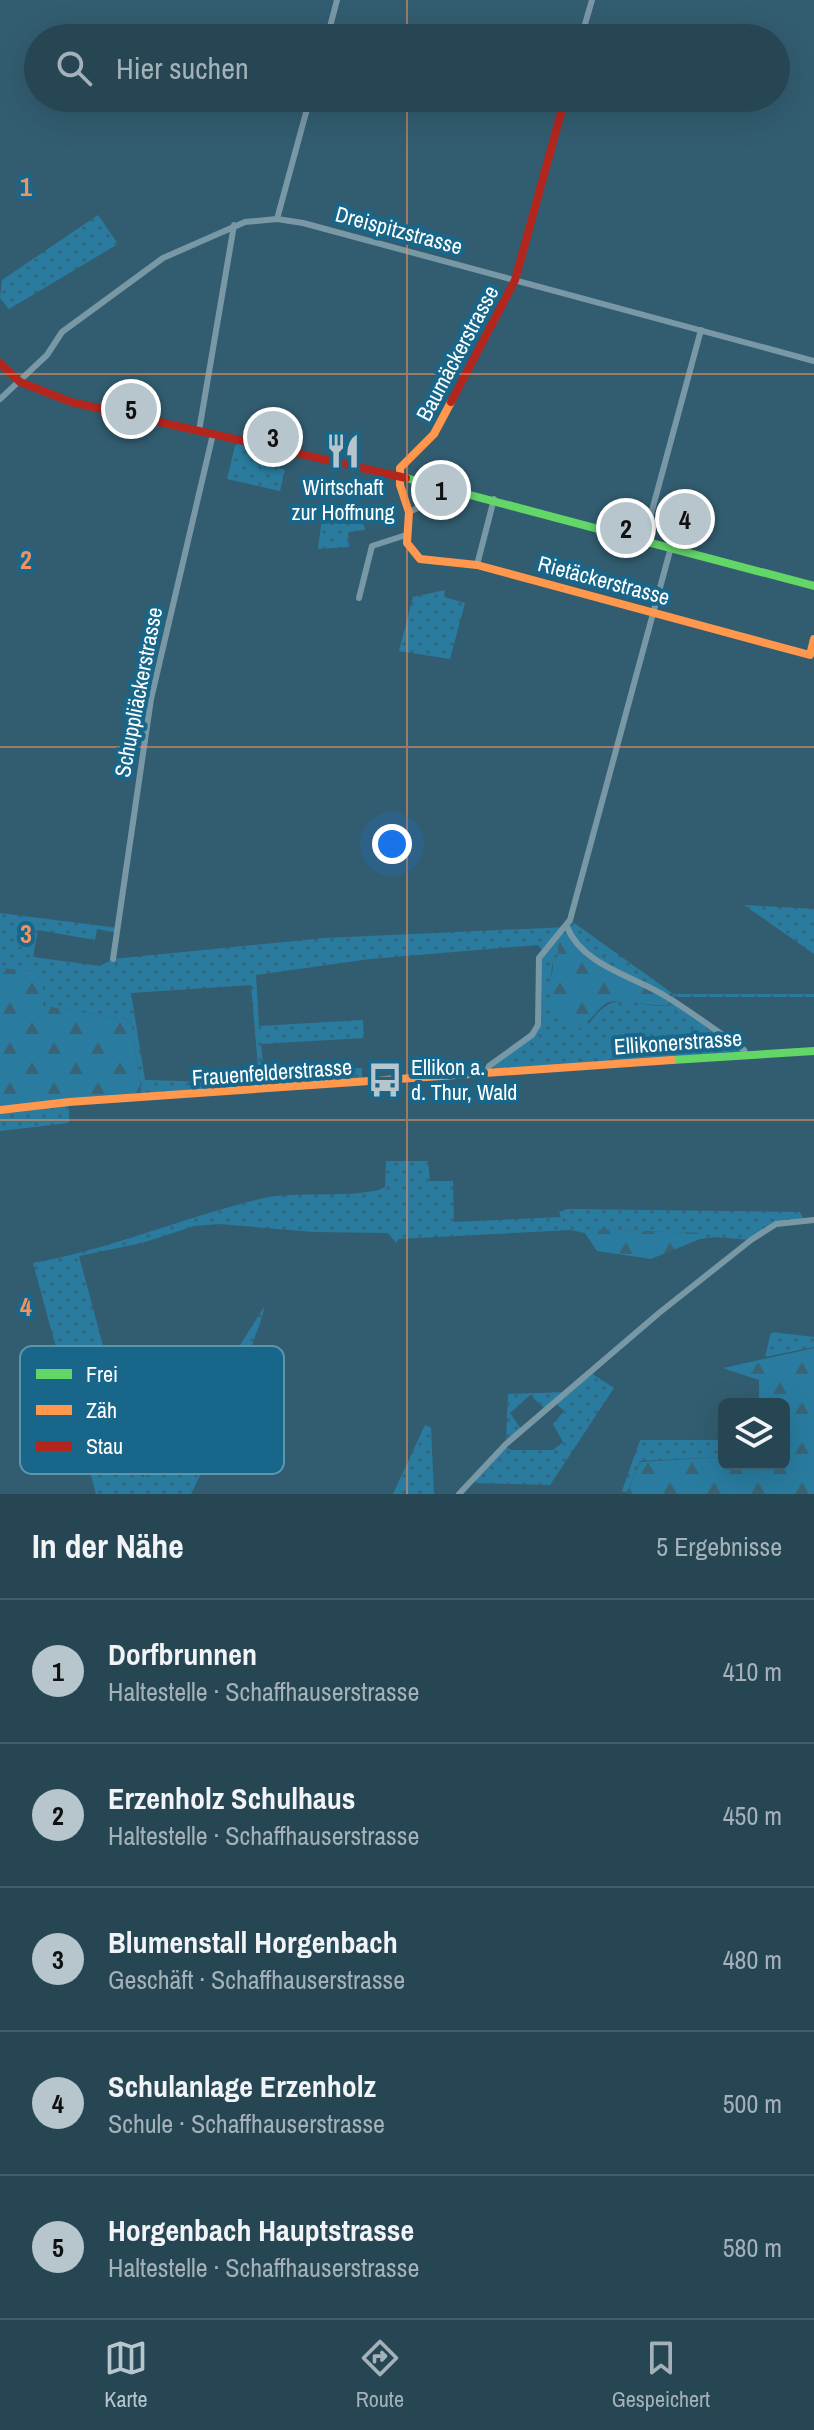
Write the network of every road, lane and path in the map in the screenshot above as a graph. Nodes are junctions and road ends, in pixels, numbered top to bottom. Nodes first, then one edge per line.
1 (337, 0) edge
2 (592, 0) edge
3 (331, 24) edge
4 (585, 24) edge
5 (306, 112) edge
6 (561, 112) edge
7 (277, 219) junction
8 (234, 225) junction
9 (515, 280) junction
10 (701, 330) junction
11 (814, 361) edge
12 (0, 363) edge
13 (20, 382) junction
14 (0, 399) edge
15 (199, 431) junction
16 (213, 434) junction
17 (400, 476) junction
18 (459, 490) junction
19 (494, 499) junction
20 (409, 512) junction
21 (406, 535) junction
22 (644, 540) junction
23 (671, 547) junction
24 (477, 565) junction
25 (814, 586) edge
26 (359, 598) dead end
27 (653, 612) junction
28 (814, 639) edge
29 (567, 927) junction
30 (113, 959) dead end
31 (814, 1051) edge
32 (746, 1055) junction
33 (545, 1069) joint
34 (487, 1072) junction
35 (0, 1110) edge
36 (814, 1220) edge
37 (459, 1494) edge

1 - 3 street
2 - 4 street
5 - 7 street
6 - 9 street, Baumäckerstrasse
7 - 8 street, Dreispitzstrasse
7 - 9 street, Dreispitzstrasse
8 - 13 street, Dreispitzstrasse
8 - 15 street
9 - 10 street, Dreispitzstrasse
9 - 17 street, Baumäckerstrasse
10 - 11 street, Dreispitzstrasse
10 - 22 street
12 - 13 street
13 - 14 street, Dreispitzstrasse
13 - 15 street
15 - 16 street
16 - 17 street
16 - 30 street, Schuppliäckerstrasse
17 - 18 street
17 - 20 street
18 - 19 street
18 - 20 street
19 - 22 street
19 - 24 street
20 - 21 street
21 - 24 street, Rietäckerstrasse
21 - 26 street
22 - 23 street
23 - 25 street
23 - 27 street
24 - 27 street, Rietäckerstrasse
27 - 28 street, Rietäckerstrasse
27 - 29 street
29 - 32 street
29 - 34 street
31 - 32 street, Ellikonerstrasse
32 - 33 street, Ellikonerstrasse
33 - 34 street, Frauenfelderstrasse
34 - 35 street, Frauenfelderstrasse
36 - 37 street

